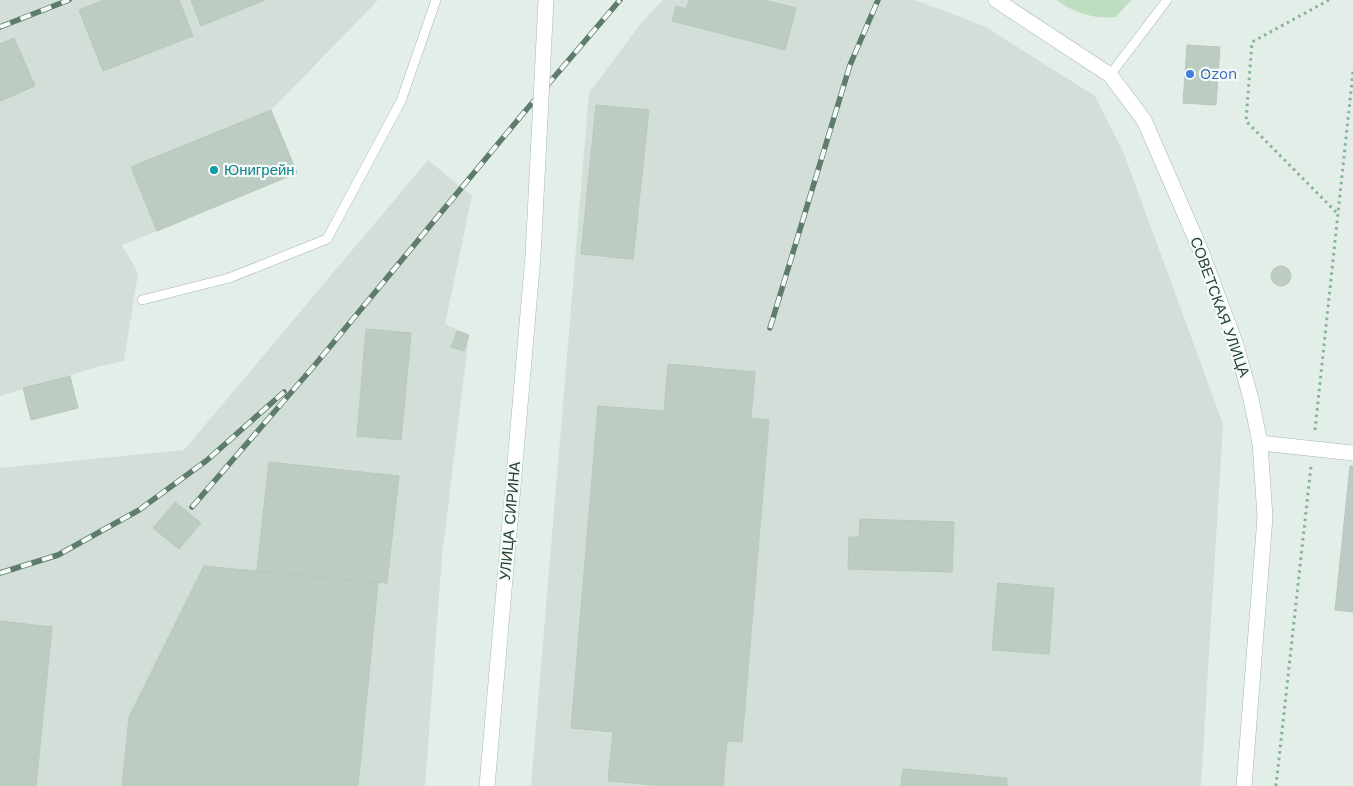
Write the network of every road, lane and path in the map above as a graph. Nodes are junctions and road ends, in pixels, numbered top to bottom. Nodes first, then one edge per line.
1 (436, 0) edge
2 (546, 0) edge
3 (996, 0) edge
4 (1166, 0) edge
5 (1329, 0) edge
6 (1110, 75) junction
7 (1338, 214) dead end
8 (142, 300) dead end
9 (1260, 443) junction
10 (1353, 453) edge
11 (487, 786) edge
12 (1245, 786) edge

1 - 8 lane
2 - 11 street, УЛИЦА СИРИНА, bridge
3 - 6 street, СОВЕТСКАЯ УЛИЦА
4 - 6 lane
5 - 7 path
6 - 9 street, СОВЕТСКАЯ УЛИЦА
9 - 10 street
9 - 12 street, СОВЕТСКАЯ УЛИЦА

